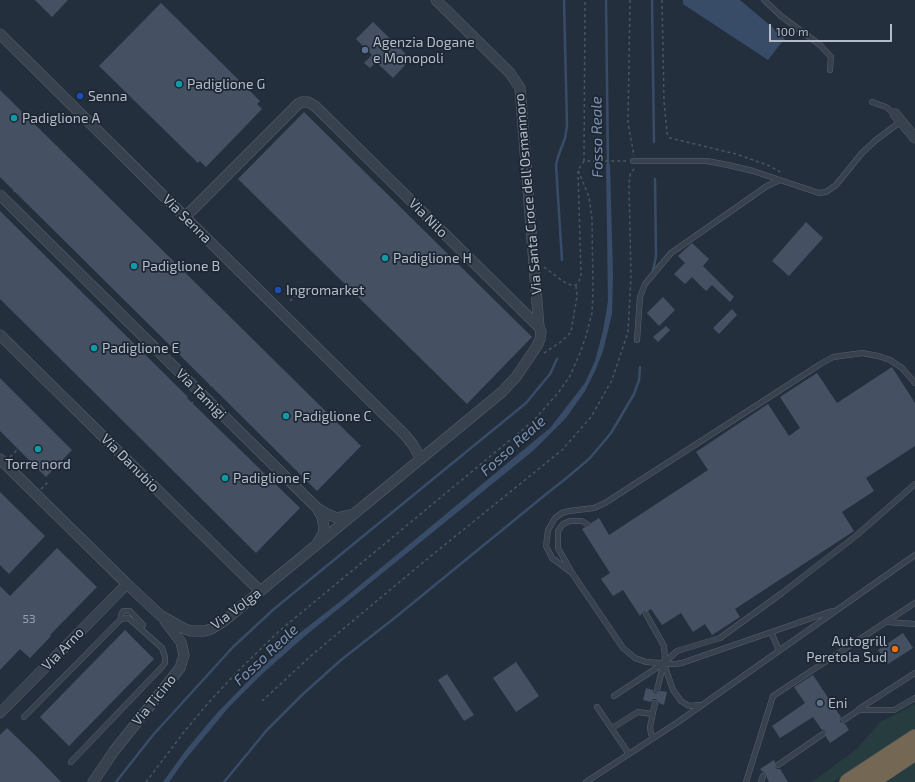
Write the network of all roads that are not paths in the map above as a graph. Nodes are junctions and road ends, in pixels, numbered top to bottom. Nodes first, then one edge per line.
1 (436, 0) edge
2 (764, 0) edge
3 (0, 34) edge
4 (830, 70) dead end
5 (872, 102) dead end
6 (898, 118) junction
7 (915, 138) edge
8 (635, 161) road end
9 (780, 180) junction
10 (0, 195) edge
11 (185, 217) junction
12 (539, 327) junction
13 (0, 335) edge
14 (637, 340) dead end
15 (915, 383) edge
16 (421, 459) junction
17 (1, 463) edge
18 (915, 484) edge
19 (317, 508) junction
20 (354, 513) junction
21 (587, 524) dead end
22 (314, 546) junction
23 (915, 555) edge
24 (572, 574) junction
25 (127, 584) junction
26 (260, 591) junction
27 (915, 603) edge
28 (839, 608) junction
29 (646, 614) dead end
30 (160, 615) junction
31 (121, 619) junction
32 (887, 622) junction
33 (915, 624) edge
34 (143, 626) dead end
35 (770, 632) junction
36 (779, 650) junction
37 (664, 663) junction
38 (915, 673) edge
39 (657, 690) dead end
40 (614, 696) dead end
41 (915, 698) edge
42 (655, 702) dead end
43 (705, 702) junction
44 (597, 707) dead end
45 (859, 710) junction
46 (0, 713) edge
47 (652, 714) junction
48 (24, 716) dead end
49 (844, 720) dead end
50 (612, 728) junction
51 (823, 734) dead end
52 (654, 737) junction
53 (915, 738) edge
54 (915, 752) edge
55 (629, 754) junction
56 (70, 762) dead end
57 (778, 765) dead end
58 (763, 776) dead end
59 (93, 782) edge
60 (586, 782) edge
61 (746, 782) edge
62 (761, 782) edge
63 (848, 782) edge
64 (870, 782) edge

1 - 12 street, Via Santa Croce dell'Osmannoro
2 - 4 lane
3 - 11 street, Via Senna
5 - 6 lane
6 - 7 street
6 - 9 lane
8 - 9 lane
9 - 14 lane
10 - 19 street, Via Tamigi
11 - 12 street, Via Nilo
11 - 16 street, Via Senna
12 - 16 street
13 - 26 street, Via Danubio
15 - 24 lane
16 - 20 street, Via Volga
17 - 25 street, Via Volga
18 - 37 lane
19 - 20 street, Via Tamigi
19 - 22 street, Via Tamigi
20 - 22 street, Via Volga
21 - 24 lane
22 - 26 street, Via Volga
23 - 28 lane
24 - 37 lane
25 - 30 street, Via Volga
25 - 46 street, Via Arno
26 - 30 street, Via Volga
27 - 32 lane
28 - 35 lane
28 - 36 lane
29 - 37 lane
30 - 59 street, Via Ticino
31 - 34 lane
31 - 48 lane
31 - 56 lane
32 - 33 lane
32 - 61 lane
35 - 36 lane
35 - 37 lane
36 - 43 lane
37 - 39 lane
37 - 40 lane
37 - 43 lane
38 - 45 lane
41 - 45 lane
42 - 47 lane
43 - 52 lane
44 - 50 lane
45 - 49 lane
47 - 50 lane
47 - 52 lane
50 - 55 lane
51 - 57 lane
52 - 55 lane
53 - 63 highway
54 - 64 highway
55 - 60 lane
58 - 62 lane

